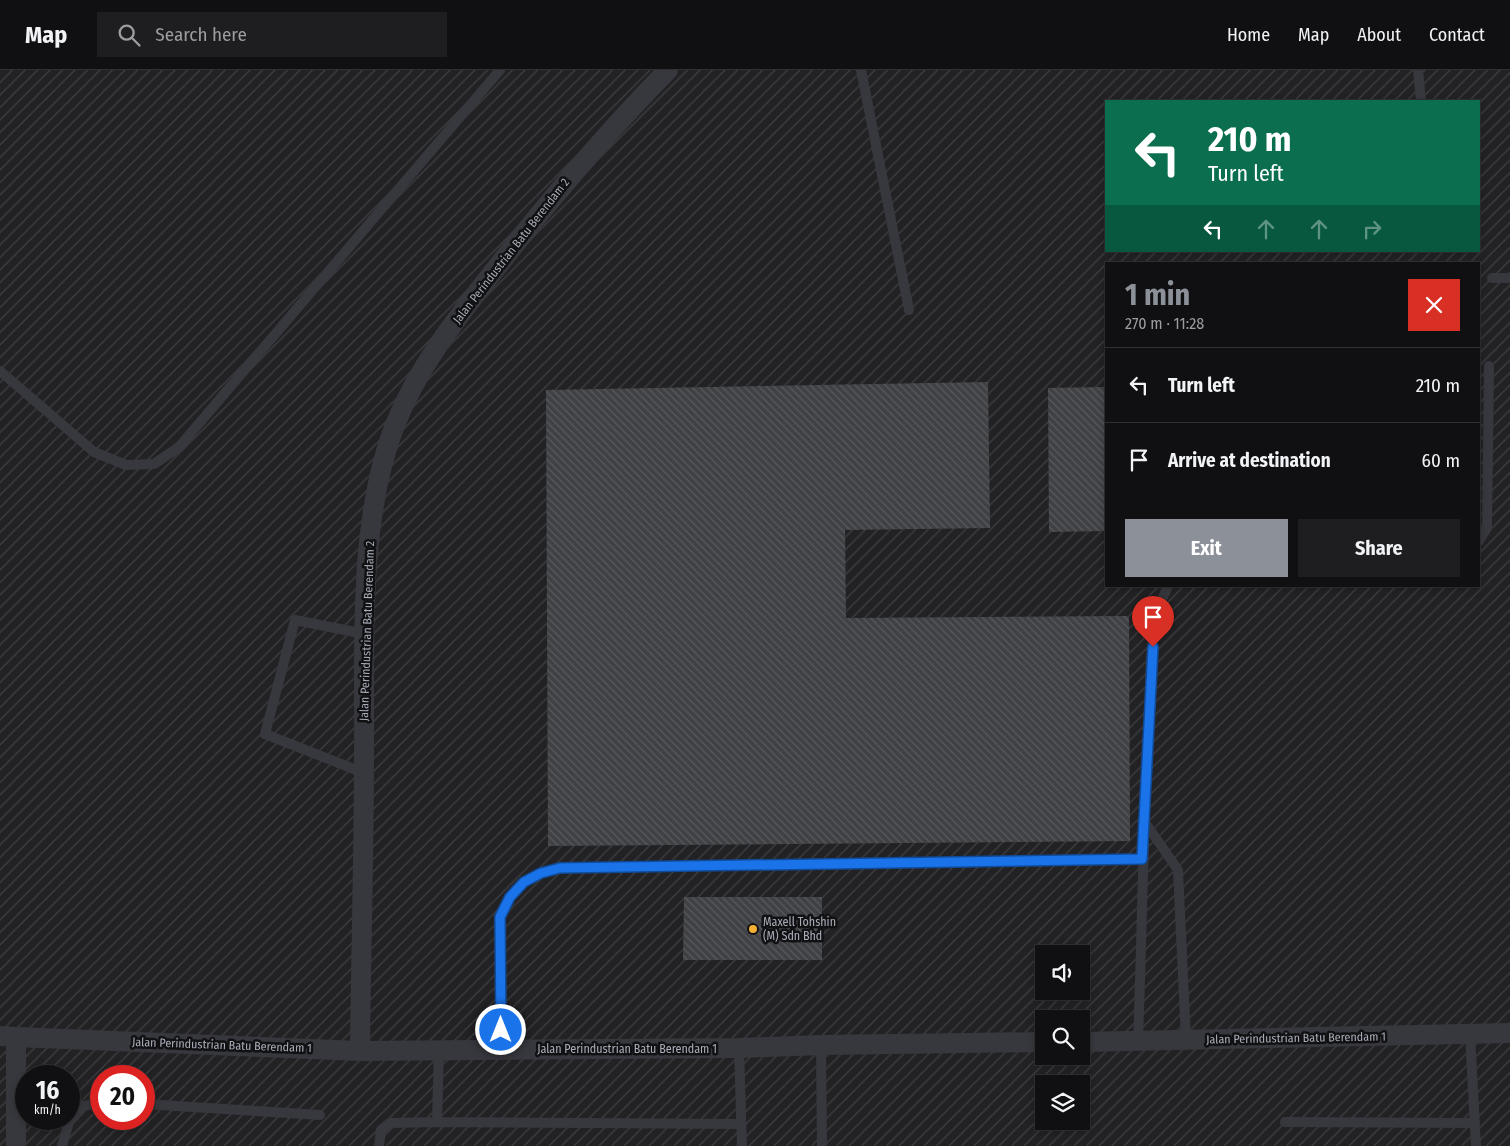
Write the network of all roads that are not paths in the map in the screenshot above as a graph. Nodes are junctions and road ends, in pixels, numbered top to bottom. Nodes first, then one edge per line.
1 (500, 70) edge
2 (666, 70) edge
3 (861, 70) edge
4 (1418, 70) edge
5 (1421, 100) edge
6 (1492, 278) dead end
7 (1510, 278) edge
8 (909, 310) dead end
9 (1489, 366) dead end
10 (0, 371) edge
11 (1480, 539) edge
12 (1168, 587) edge
13 (365, 634) junction
14 (364, 773) junction
15 (1144, 821) junction
16 (1142, 859) junction
17 (1510, 1033) edge
18 (1470, 1034) junction
19 (8, 1036) edge
20 (1186, 1040) junction
21 (1138, 1041) junction
22 (1035, 1042) edge
23 (1090, 1042) edge
24 (821, 1045) junction
25 (739, 1048) junction
26 (501, 1049) junction
27 (360, 1051) junction
28 (439, 1051) junction
29 (90, 1105) edge
30 (155, 1105) edge
31 (320, 1115) dead end
32 (438, 1122) junction
33 (1285, 1122) dead end
34 (741, 1124) junction
35 (1475, 1124) junction
36 (16, 1146) edge
37 (62, 1146) edge
38 (379, 1146) edge
39 (742, 1146) edge
40 (822, 1146) edge
41 (1476, 1146) edge

1 - 10 lane
2 - 13 street, Jalan Perindustrian Batu Berendam 2
3 - 8 lane
4 - 5 lane
6 - 7 lane
9 - 11 lane
12 - 15 lane
13 - 14 street, Jalan Perindustrian Batu Berendam 2
13 - 14 lane
14 - 27 street, Jalan Perindustrian Batu Berendam 2
15 - 16 lane
15 - 20 lane
16 - 21 lane
16 - 26 lane
17 - 18 street, Jalan Perindustrian Batu Berendam 1
18 - 20 street, Jalan Perindustrian Batu Berendam 1
18 - 35 lane
19 - 27 street, Jalan Perindustrian Batu Berendam 1
19 - 36 street
20 - 21 street, Jalan Perindustrian Batu Berendam 1
21 - 23 street, Jalan Perindustrian Batu Berendam 1
22 - 24 street, Jalan Perindustrian Batu Berendam 1
24 - 25 street, Jalan Perindustrian Batu Berendam 1
24 - 40 lane
25 - 26 street, Jalan Perindustrian Batu Berendam 1
25 - 34 lane
26 - 28 street, Jalan Perindustrian Batu Berendam 1
27 - 28 street, Jalan Perindustrian Batu Berendam 1
28 - 32 lane
29 - 37 lane
30 - 31 lane
32 - 34 lane
32 - 38 lane
33 - 35 lane
34 - 39 lane
35 - 41 lane

